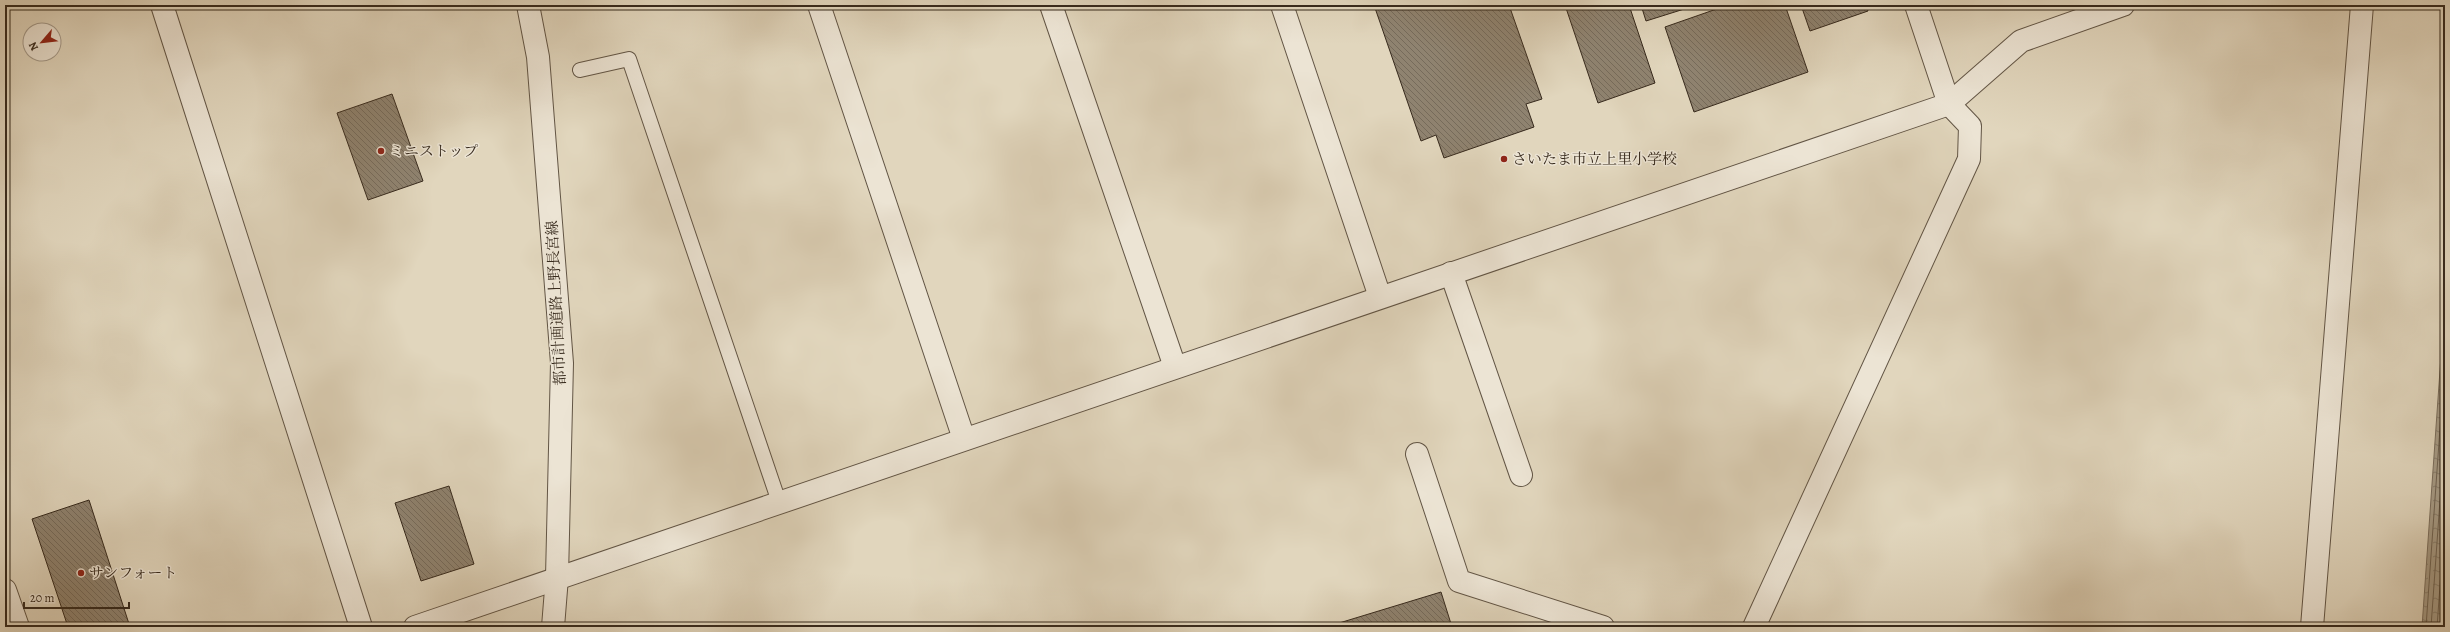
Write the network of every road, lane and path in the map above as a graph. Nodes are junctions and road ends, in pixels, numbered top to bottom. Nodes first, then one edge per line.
1 (162, 5) edge
2 (528, 5) edge
3 (819, 5) edge
4 (1051, 5) edge
5 (1282, 5) edge
6 (1916, 5) edge
7 (2123, 5) edge
8 (2362, 5) edge
9 (580, 70) dead end
10 (1949, 104) junction
11 (1452, 273) junction
12 (1380, 297) junction
13 (1176, 367) junction
14 (964, 439) junction
15 (1416, 454) dead end
16 (1521, 475) dead end
17 (779, 502) junction
18 (557, 577) junction
19 (5, 590) edge
20 (18, 627) edge
21 (361, 627) edge
22 (415, 627) edge
23 (553, 627) edge
24 (1603, 627) edge
25 (1754, 627) edge
26 (2312, 627) edge

1 - 21 street
2 - 18 street, 都市計画道路上野長宮線
3 - 14 street
4 - 13 street
5 - 12 street
6 - 10 street
7 - 10 street
8 - 26 street
9 - 17 lane
10 - 11 street
10 - 25 street
11 - 12 street
11 - 16 street
12 - 13 street
13 - 14 street
14 - 17 street
15 - 24 street
17 - 18 street
18 - 22 street
18 - 23 street, 都市計画道路上野長宮線
19 - 20 street

